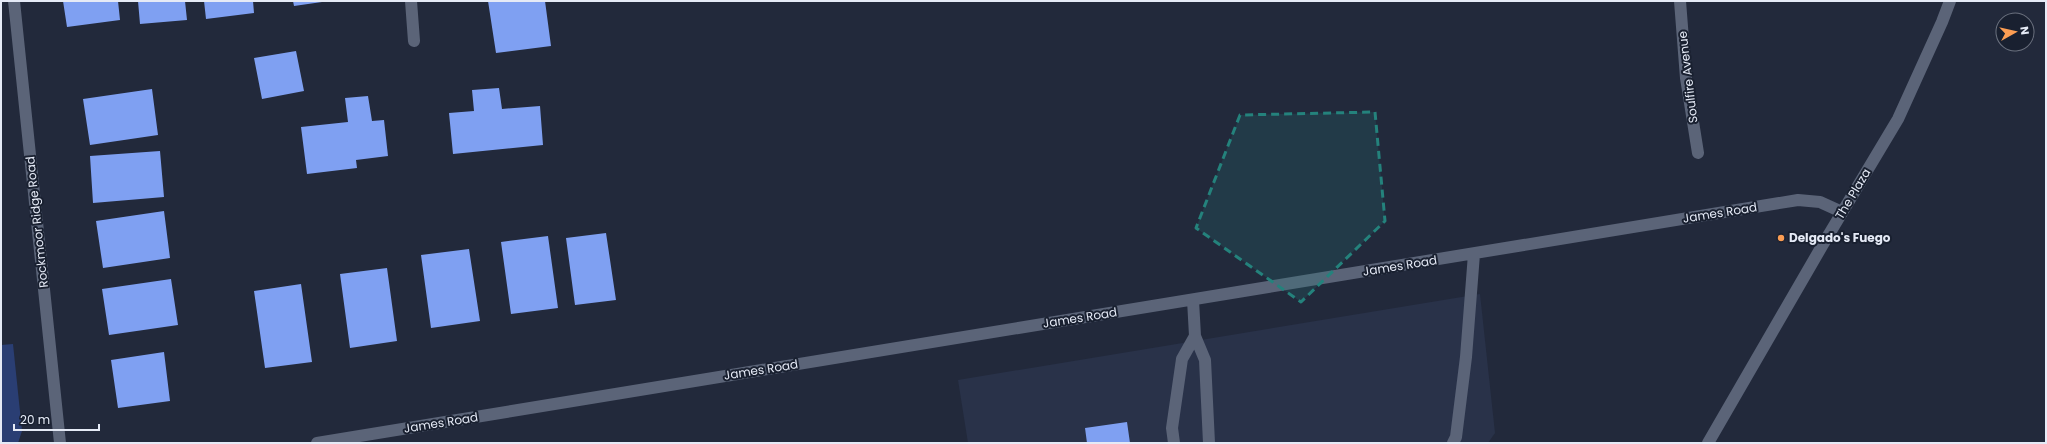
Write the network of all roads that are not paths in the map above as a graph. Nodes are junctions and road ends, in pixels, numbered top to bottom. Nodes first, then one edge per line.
1 (14, 1) edge
2 (411, 1) edge
3 (1680, 1) edge
4 (1950, 1) edge
5 (414, 41) dead end
6 (1698, 153) dead end
7 (1842, 212) junction
8 (1474, 254) junction
9 (1193, 300) junction
10 (1195, 336) junction
11 (60, 443) edge
12 (317, 443) edge
13 (1174, 443) edge
14 (1209, 443) edge
15 (1453, 443) edge
16 (1708, 443) edge

1 - 11 street, Rockmoor Ridge Road
2 - 5 street
3 - 6 street, Soulfire Avenue
4 - 7 street, The Plaza
7 - 8 street, James Road
7 - 16 street, The Plaza
8 - 9 street, James Road
8 - 15 street
9 - 10 street
9 - 12 street, James Road
10 - 13 street
10 - 14 street

